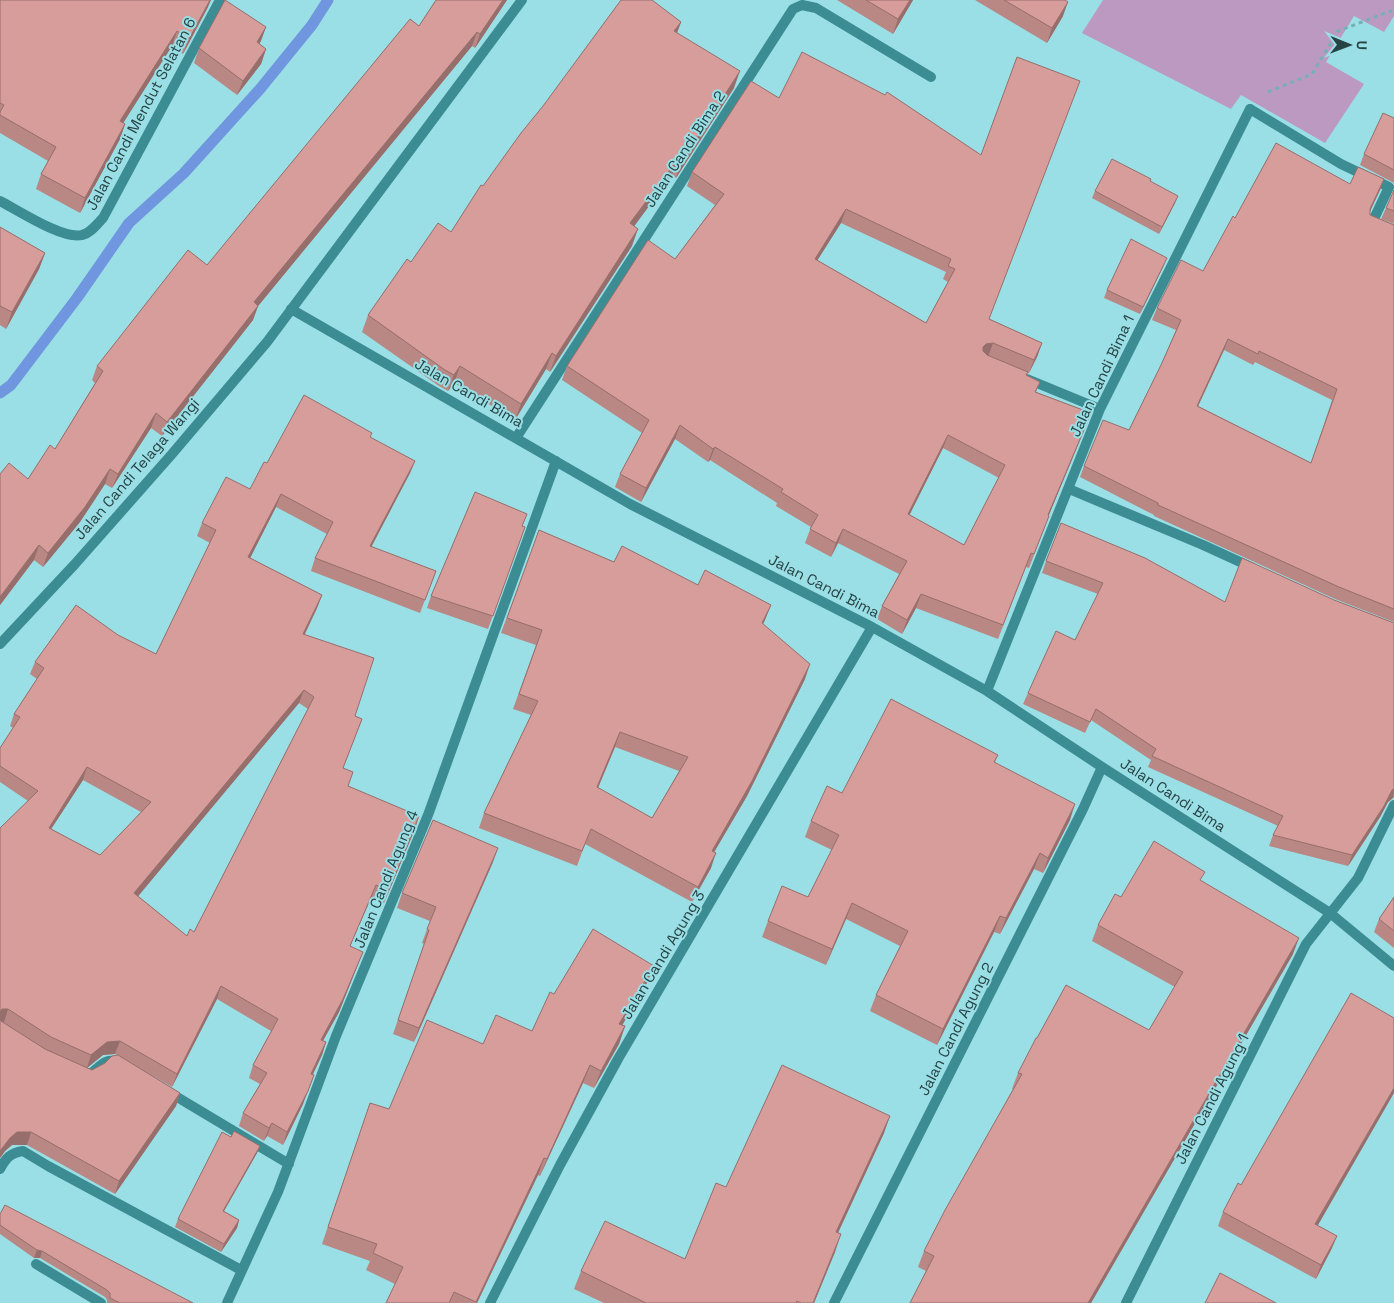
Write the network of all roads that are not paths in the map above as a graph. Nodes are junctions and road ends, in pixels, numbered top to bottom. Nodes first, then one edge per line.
1 (220, 0) edge
2 (522, 0) edge
3 (931, 77) dead end
4 (0, 201) edge
5 (1394, 231) edge
6 (291, 309) junction
7 (1020, 377) edge
8 (1100, 409) junction
9 (516, 438) junction
10 (556, 461) junction
11 (1069, 489) junction
12 (1263, 573) edge
13 (872, 628) junction
14 (0, 644) edge
15 (987, 690) junction
16 (1102, 768) junction
17 (1394, 804) edge
18 (1330, 913) junction
19 (1394, 966) edge
20 (123, 1065) edge
21 (78, 1072) edge
22 (156, 1085) edge
23 (289, 1164) junction
24 (0, 1169) edge
25 (36, 1264) dead end
26 (242, 1270) junction
27 (101, 1303) edge
28 (227, 1303) edge
29 (490, 1303) edge
30 (834, 1303) edge
31 (1126, 1303) edge

1 - 4 street, Jalan Candi Mendut Selatan 6
2 - 6 street, Jalan Candi Telaga Wangi
3 - 9 street, Jalan Candi Bima 2
5 - 8 street, Jalan Candi Bima 1
6 - 9 street, Jalan Candi Bima
6 - 14 street, Jalan Candi Telaga Wangi
7 - 8 street
8 - 11 street, Jalan Candi Bima 1
9 - 10 street, Jalan Candi Bima
10 - 13 street, Jalan Candi Bima
10 - 23 street, Jalan Candi Agung 4
11 - 12 street
11 - 15 street, Jalan Candi Bima 1
13 - 15 street, Jalan Candi Bima
13 - 29 street, Jalan Candi Agung 3
15 - 16 street, Jalan Candi Bima
16 - 18 street, Jalan Candi Bima
16 - 30 street, Jalan Candi Agung 2
17 - 18 street, Jalan Candi Agung 1
18 - 19 street, Jalan Candi Bima
18 - 31 street, Jalan Candi Agung 1
20 - 21 street
22 - 23 street
23 - 26 street, Jalan Candi Agung 4
24 - 26 street
25 - 27 street
26 - 28 street, Jalan Candi Agung 4

